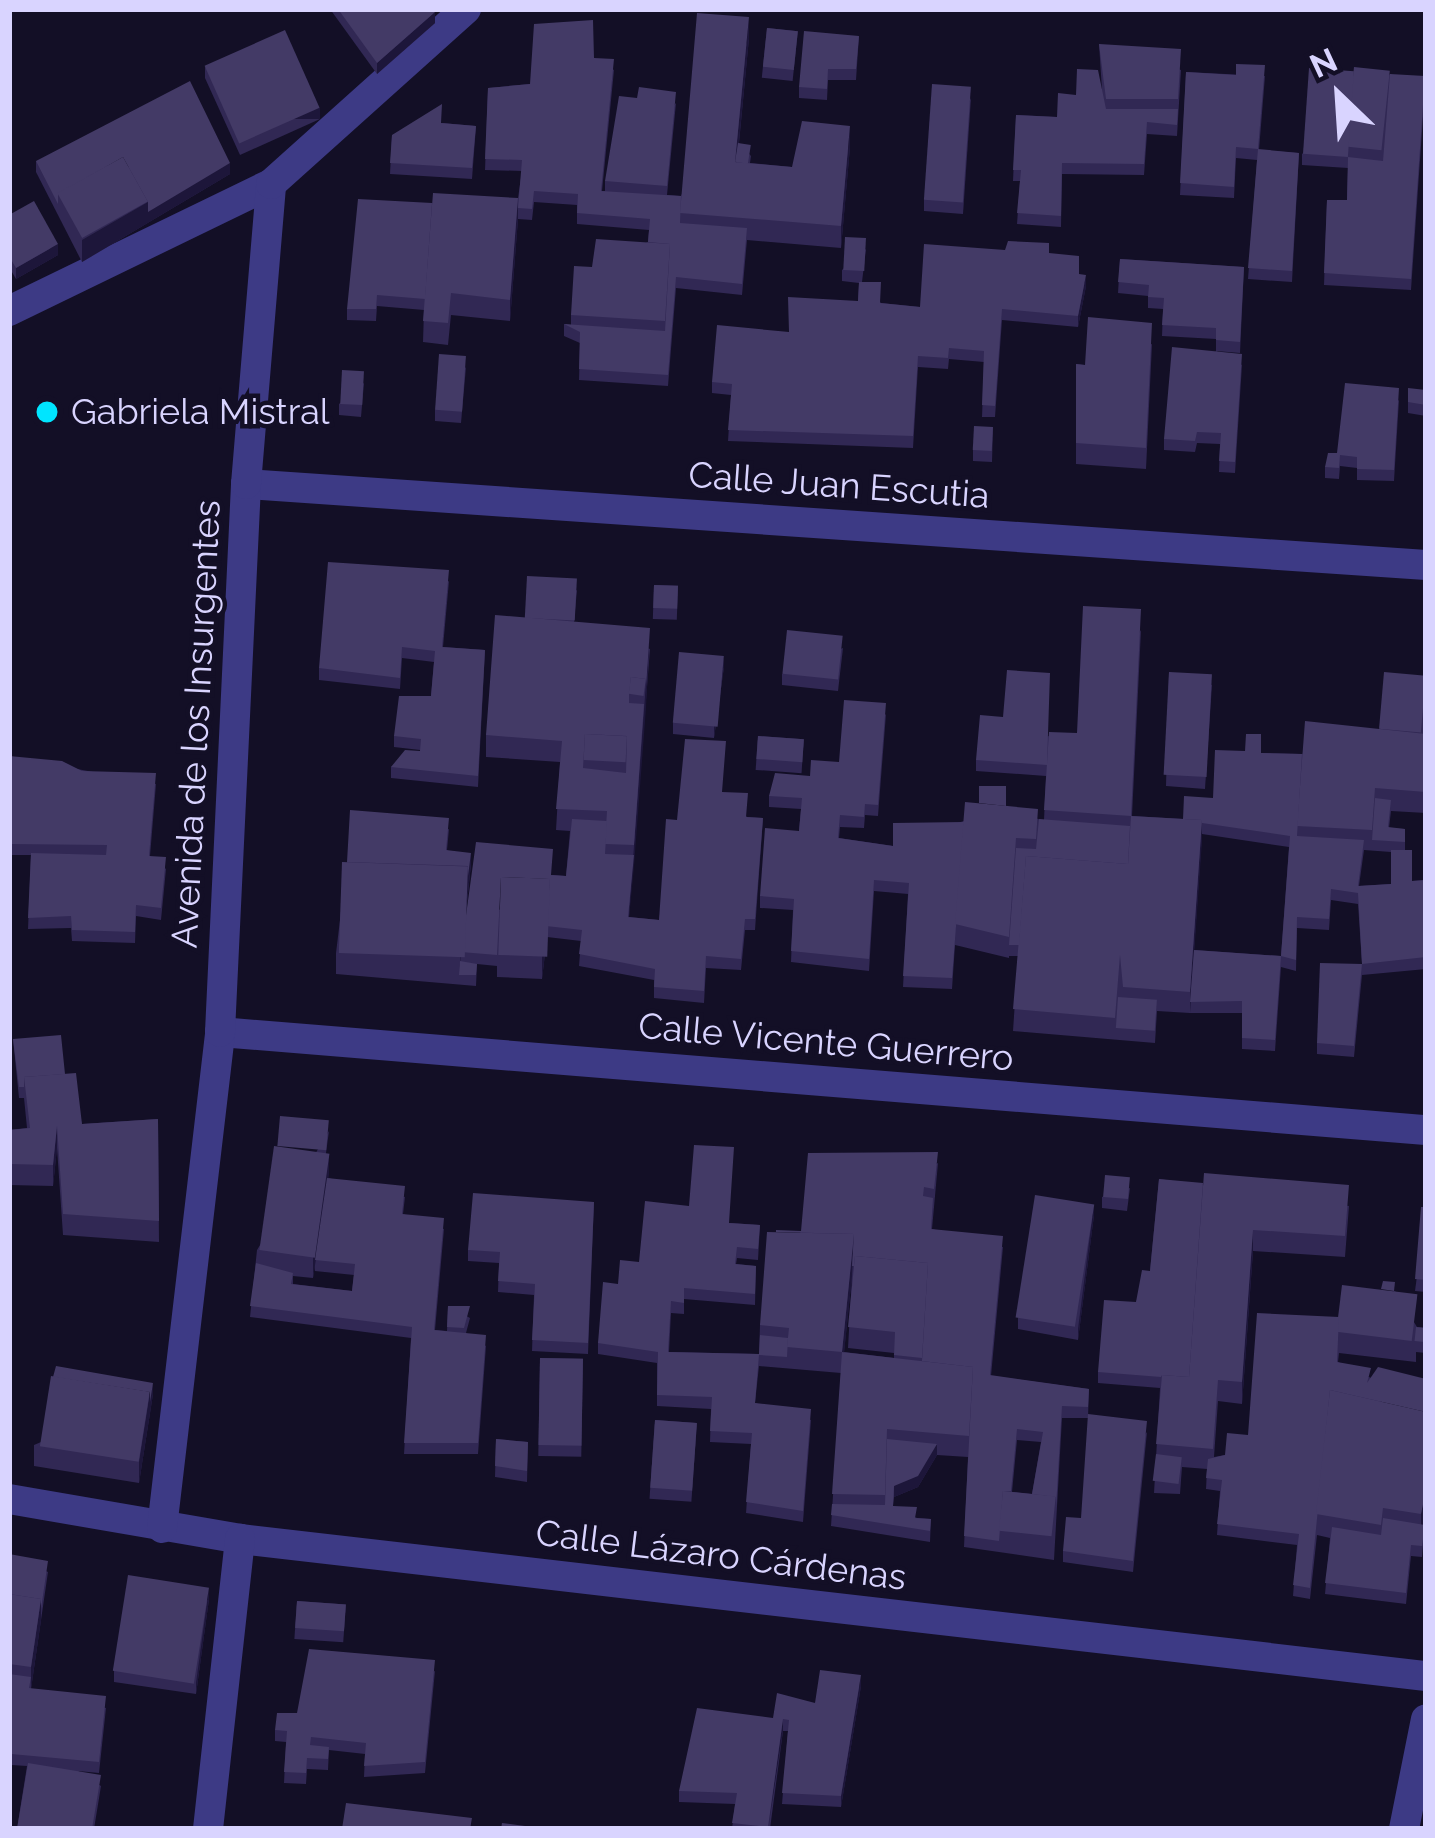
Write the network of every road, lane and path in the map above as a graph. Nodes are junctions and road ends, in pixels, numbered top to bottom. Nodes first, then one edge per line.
1 (466, 9) edge
2 (272, 184) junction
3 (9, 311) edge
4 (246, 484) junction
5 (1426, 565) edge
6 (220, 1032) junction
7 (1426, 1130) edge
8 (9, 1499) edge
9 (162, 1528) junction
10 (240, 1539) junction
11 (1426, 1676) edge
12 (1426, 1719) edge
13 (208, 1829) edge
14 (1404, 1829) edge

1 - 2 street
2 - 3 street
2 - 4 street, Avenida de los Insurgentes
4 - 5 street, Calle Juan Escutia
4 - 6 street, Avenida de los Insurgentes
6 - 7 street, Calle Vicente Guerrero
6 - 9 street, Avenida de los Insurgentes
8 - 9 street, Calle Lázaro Cárdenas
9 - 10 street, Calle Lázaro Cárdenas
10 - 11 street, Calle Lázaro Cárdenas
10 - 13 street
12 - 14 street

